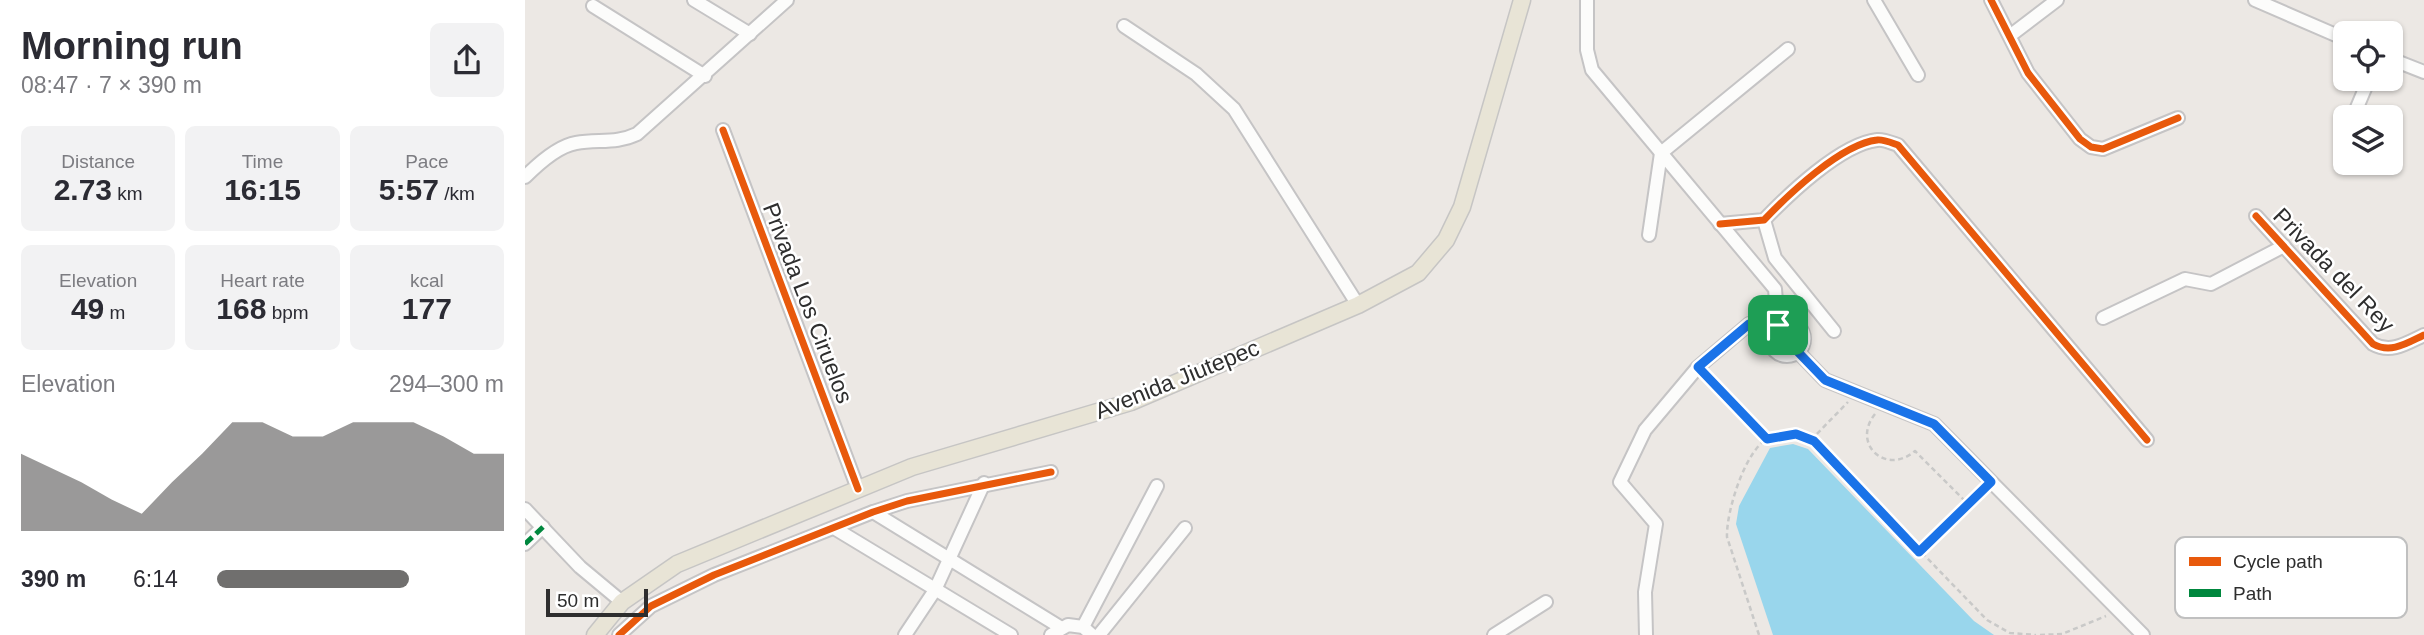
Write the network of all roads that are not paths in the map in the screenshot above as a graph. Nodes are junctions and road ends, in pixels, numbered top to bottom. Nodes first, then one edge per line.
1 (694, 0) edge
2 (787, 0) edge
3 (1522, 0) edge
4 (1587, 0) edge
5 (1874, 0) edge
6 (1991, 0) edge
7 (2056, 0) edge
8 (2255, 0) edge
9 (593, 6) dead end
10 (1124, 26) dead end
11 (750, 34) junction
12 (2333, 34) edge
13 (2011, 35) junction
14 (1788, 49) dead end
15 (2403, 64) edge
16 (2424, 72) edge
17 (1918, 75) dead end
18 (705, 76) junction
19 (2178, 118) dead end
20 (723, 130) dead end
21 (1661, 153) junction
22 (525, 177) edge
23 (2256, 216) dead end
24 (1765, 220) junction
25 (1720, 224) junction
26 (1649, 235) dead end
27 (2284, 246) junction
28 (1358, 305) junction
29 (2102, 318) dead end
30 (1774, 330) junction
31 (1835, 331) dead end
32 (2424, 335) edge
33 (1798, 352) junction
34 (2147, 440) dead end
35 (1051, 472) dead end
36 (984, 483) junction
37 (1157, 486) dead end
38 (858, 489) junction
39 (525, 509) edge
40 (873, 512) junction
41 (543, 527) junction
42 (834, 528) junction
43 (1185, 528) dead end
44 (525, 544) edge
45 (950, 560) junction
46 (935, 590) junction
47 (622, 601) junction
48 (1546, 602) dead end
49 (1056, 631) edge
50 (1088, 631) edge
51 (595, 635) edge
52 (619, 635) edge
53 (905, 635) edge
54 (1011, 635) edge
55 (1099, 635) edge
56 (1494, 635) edge
57 (1646, 635) edge
58 (2143, 635) edge

1 - 11 street
2 - 11 street
3 - 28 main road, Avenida Jiutepec
4 - 21 street
5 - 17 street
6 - 13 street
7 - 13 street
8 - 12 street
9 - 18 street
10 - 28 street
11 - 18 street
13 - 19 street
14 - 21 street
15 - 16 street
18 - 22 street
20 - 38 street, Privada Los Ciruelos
21 - 25 street
21 - 26 street
23 - 27 street, Privada del Rey
24 - 25 street
24 - 31 street
24 - 34 street
25 - 30 street
27 - 29 street, Privada del Rey
27 - 32 street, Privada del Rey
28 - 38 main road, Avenida Jiutepec
30 - 33 street
30 - 33 street
30 - 57 street
33 - 58 street
35 - 36 street
36 - 40 street
36 - 45 street
37 - 50 street
38 - 47 main road, Avenida Jiutepec
39 - 41 street
40 - 42 street
40 - 45 street
41 - 44 street
41 - 47 street
42 - 46 street
42 - 52 street
43 - 55 street
45 - 46 street
45 - 49 street
46 - 53 street
46 - 54 street
47 - 51 main road, Avenida Jiutepec
48 - 56 street
49 - 50 street

